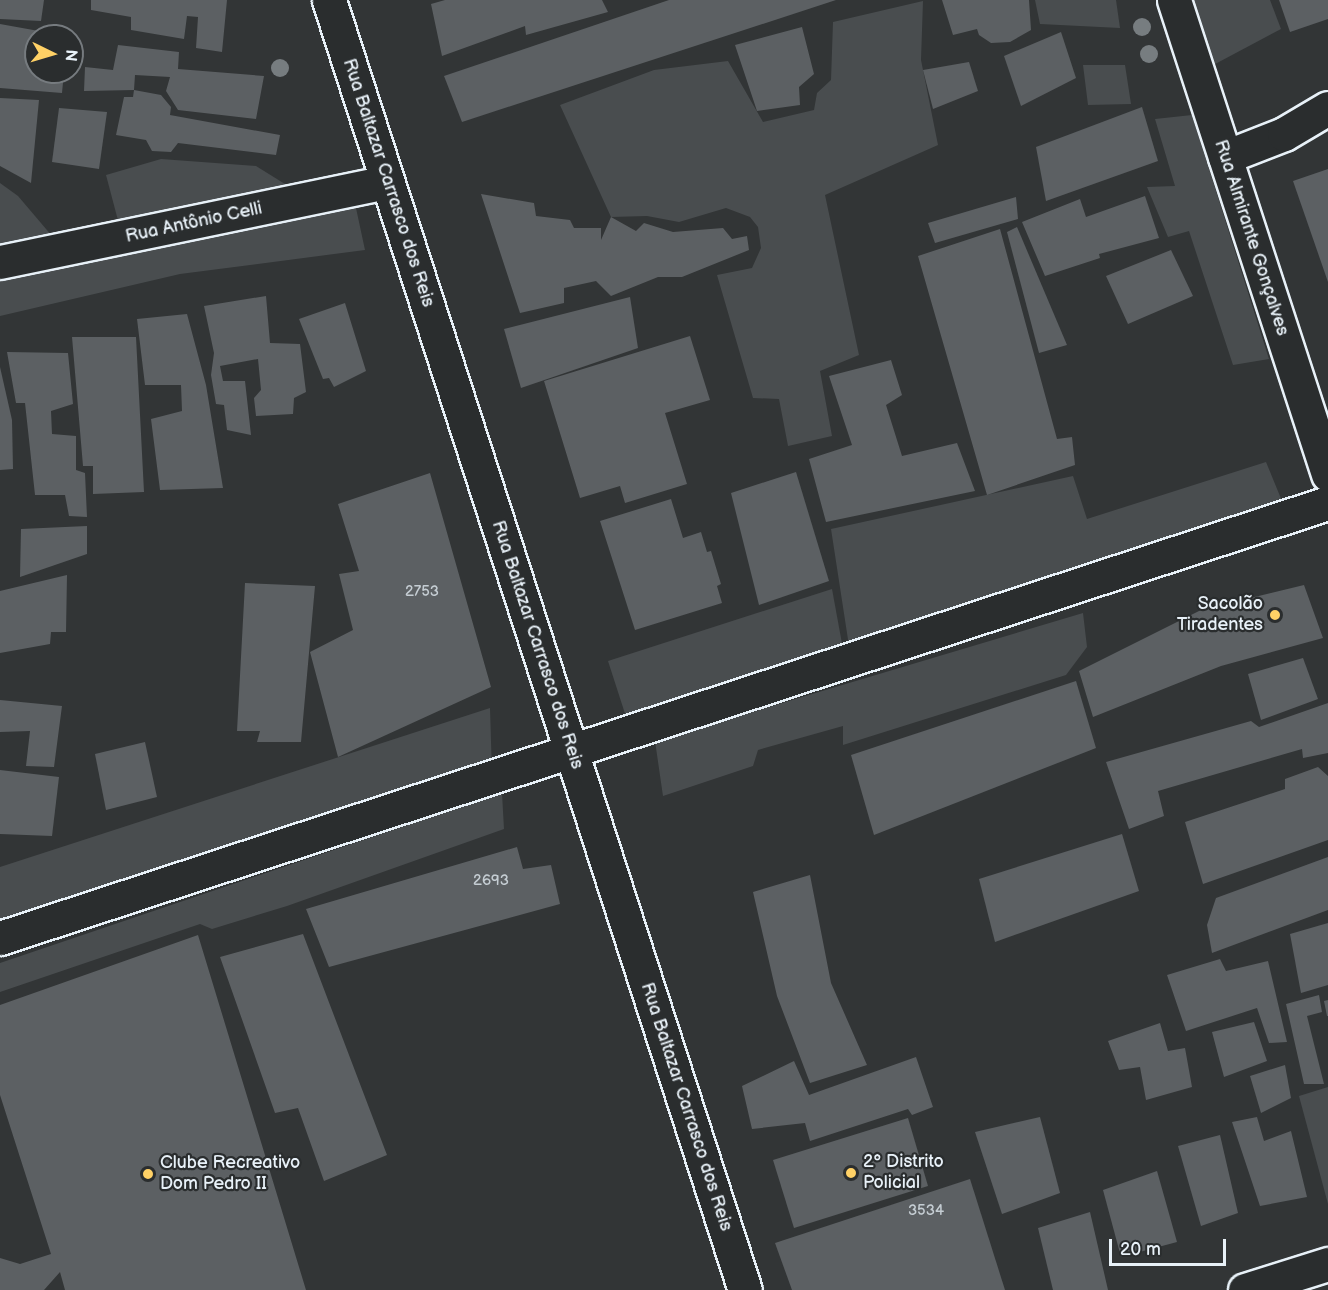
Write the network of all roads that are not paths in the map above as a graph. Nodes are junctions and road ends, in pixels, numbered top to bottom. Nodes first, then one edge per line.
1 (329, 0) edge
2 (1174, 0) edge
3 (1328, 108) edge
4 (1225, 158) junction
5 (387, 182) junction
6 (0, 262) edge
7 (1328, 475) edge
8 (1328, 503) edge
9 (571, 750) junction
10 (0, 938) edge
11 (1328, 1263) edge
12 (745, 1290) edge
13 (1245, 1290) edge

1 - 5 street, Rua Baltazar Carrasco dos Reis
2 - 4 street, Rua Almirante Gonçalves
3 - 4 street
4 - 7 street, Rua Almirante Gonçalves
5 - 6 street, Rua Antônio Celli
5 - 9 street, Rua Baltazar Carrasco dos Reis
8 - 9 street
9 - 10 street
9 - 12 street, Rua Baltazar Carrasco dos Reis
11 - 13 street

